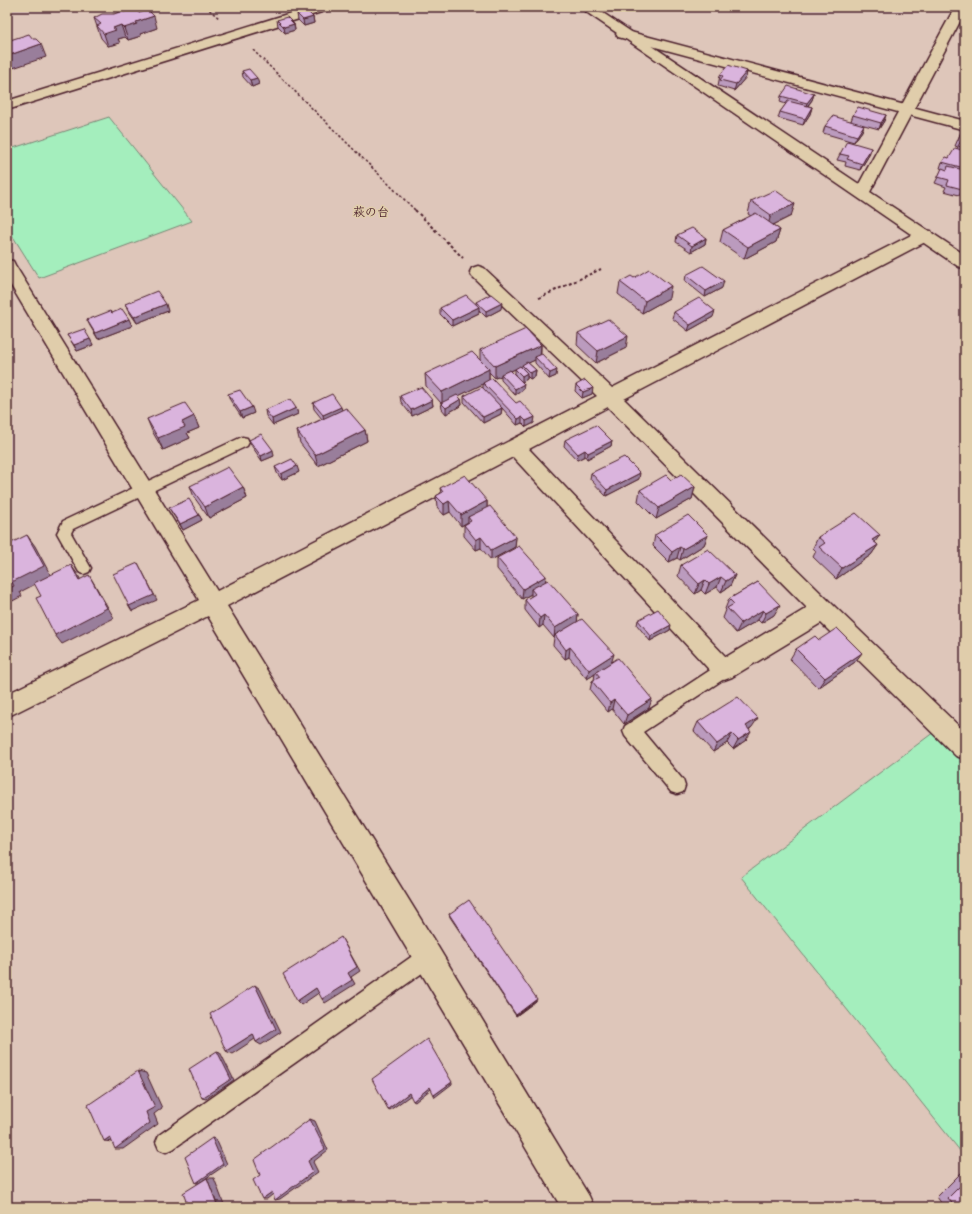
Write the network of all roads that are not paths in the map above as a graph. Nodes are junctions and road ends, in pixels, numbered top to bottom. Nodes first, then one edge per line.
1 (323, 7) edge
2 (585, 7) edge
3 (961, 7) edge
4 (623, 34) junction
5 (7, 106) edge
6 (907, 111) junction
7 (965, 126) edge
8 (862, 192) junction
9 (925, 235) junction
10 (965, 263) edge
11 (7, 265) edge
12 (478, 272) road end
13 (611, 398) junction
14 (242, 442) dead end
15 (515, 447) junction
16 (144, 490) junction
17 (84, 568) dead end
18 (213, 603) junction
19 (823, 610) junction
20 (724, 670) junction
21 (7, 706) edge
22 (965, 748) edge
23 (677, 786) dead end
24 (428, 957) junction
25 (166, 1142) dead end
26 (578, 1207) edge

1 - 5 street
2 - 4 street
3 - 6 street
4 - 6 street
4 - 8 street
6 - 7 street
6 - 8 street
8 - 9 street
9 - 10 street
9 - 13 street
11 - 16 street
12 - 13 street
13 - 15 street
13 - 19 street
14 - 16 lane
15 - 18 street
15 - 20 street
16 - 17 lane
16 - 18 street
18 - 21 street
18 - 24 street
19 - 20 street
19 - 22 street
20 - 23 lane
24 - 25 lane
24 - 26 street

